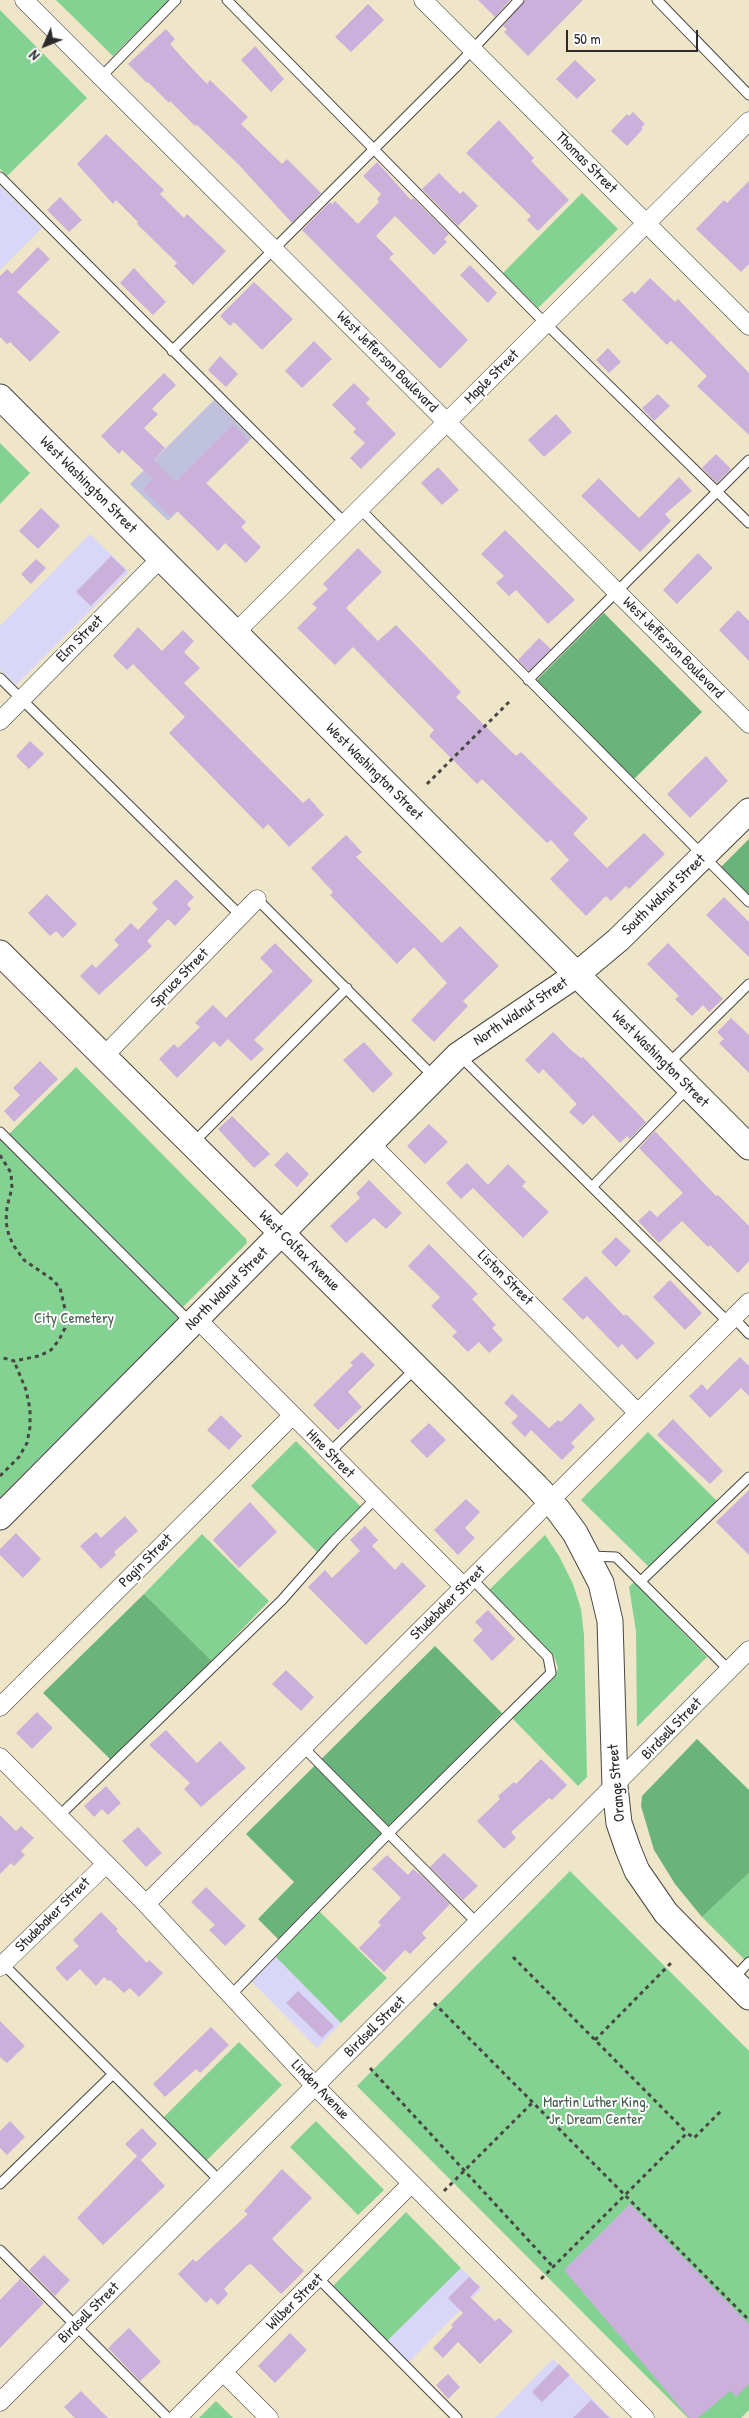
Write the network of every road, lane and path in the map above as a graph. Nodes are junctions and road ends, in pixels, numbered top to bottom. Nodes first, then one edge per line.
1 (24, 0) edge
2 (176, 0) edge
3 (227, 0) edge
4 (423, 0) edge
5 (519, 0) edge
6 (656, 0) edge
7 (471, 49) junction
8 (101, 76) junction
9 (749, 95) edge
10 (748, 124) edge
11 (375, 149) junction
12 (0, 177) edge
13 (647, 223) junction
14 (274, 249) junction
15 (546, 324) junction
16 (749, 326) edge
17 (172, 351) junction
18 (0, 397) edge
19 (448, 422) junction
20 (749, 460) edge
21 (717, 492) junction
22 (360, 509) junction
23 (749, 523) edge
24 (346, 524) junction
25 (160, 558) junction
26 (617, 592) junction
27 (235, 633) junction
28 (0, 678) edge
29 (528, 680) junction
30 (21, 699) junction
31 (510, 701) dead end
32 (0, 721) edge
33 (749, 724) edge
34 (426, 784) dead end
35 (749, 812) edge
36 (704, 856) junction
37 (257, 899) joint
38 (749, 902) edge
39 (241, 916) junction
40 (0, 953) edge
41 (576, 975) junction
42 (749, 984) edge
43 (347, 988) junction
44 (458, 1055) junction
45 (104, 1056) junction
46 (667, 1065) junction
47 (436, 1078) junction
48 (689, 1087) junction
49 (0, 1132) edge
50 (192, 1143) junction
51 (372, 1144) junction
52 (749, 1147) edge
53 (0, 1155) edge
54 (592, 1187) junction
55 (282, 1233) junction
56 (749, 1302) edge
57 (731, 1320) junction
58 (195, 1322) junction
59 (749, 1334) edge
60 (0, 1357) edge
61 (14, 1361) junction
62 (416, 1367) junction
63 (638, 1413) junction
64 (292, 1416) junction
65 (329, 1453) junction
66 (0, 1476) edge
67 (749, 1478) edge
68 (375, 1499) junction
69 (550, 1501) junction
70 (0, 1516) edge
71 (589, 1556) junction
72 (641, 1581) junction
73 (468, 1583) junction
74 (749, 1650) edge
75 (729, 1670) junction
76 (0, 1707) edge
77 (304, 1748) junction
78 (0, 1757) edge
79 (615, 1787) junction
80 (59, 1816) junction
81 (388, 1834) junction
82 (106, 1864) junction
83 (146, 1904) junction
84 (478, 1924) junction
85 (513, 1957) dead end
86 (749, 1962) edge
87 (1, 1964) edge
88 (671, 1964) dead end
89 (732, 1980) junction
90 (232, 1995) junction
91 (749, 1997) edge
92 (434, 2003) dead end
93 (595, 2040) junction
94 (370, 2068) dead end
95 (112, 2075) junction
96 (315, 2086) junction
97 (533, 2102) junction
98 (721, 2111) dead end
99 (687, 2133) junction
100 (464, 2170) junction
101 (220, 2181) junction
102 (0, 2184) edge
103 (411, 2184) junction
104 (625, 2195) junction
105 (438, 2197) dead end
106 (0, 2250) edge
107 (553, 2267) junction
108 (318, 2278) junction
109 (541, 2279) dead end
110 (749, 2320) edge
111 (77, 2326) junction
112 (223, 2372) junction
113 (0, 2402) edge
114 (168, 2418) edge
115 (177, 2418) edge
116 (269, 2418) edge
117 (457, 2418) edge
118 (645, 2418) edge

1 - 8 street, West Jefferson Boulevard
2 - 8 lane
3 - 11 lane
4 - 7 street, Thomas Street
5 - 7 lane
6 - 9 lane
7 - 11 lane
7 - 13 street, Thomas Street
8 - 14 street, West Jefferson Boulevard
10 - 13 street, Maple Street
11 - 14 lane
11 - 15 lane
12 - 17 lane
13 - 15 street, Maple Street
13 - 16 street, Thomas Street
14 - 17 lane
14 - 19 street, West Jefferson Boulevard
15 - 19 street, Maple Street
15 - 21 lane
17 - 24 lane
18 - 25 street, West Washington Street
19 - 22 street, Maple Street
19 - 26 street, West Jefferson Boulevard
20 - 21 lane
21 - 23 lane
21 - 26 lane
22 - 24 street, Maple Street
22 - 29 lane
24 - 27 street, Maple Street
25 - 27 street, West Washington Street
25 - 30 street, Elm Street
26 - 29 lane
26 - 33 street, West Jefferson Boulevard
27 - 41 street, West Washington Street
28 - 30 lane
29 - 36 lane
30 - 32 street, Elm Street
30 - 39 lane
31 - 34 path
35 - 36 street, South Walnut Street
36 - 38 lane
36 - 41 street, South Walnut Street
37 - 39 street, Spruce Street
37 - 43 lane
39 - 45 street, Spruce Street
40 - 45 street, West Colfax Avenue
41 - 44 street, North Walnut Street
41 - 46 street, West Washington Street
42 - 46 lane
43 - 47 lane
43 - 50 lane
44 - 47 street, North Walnut Street
44 - 54 lane
45 - 50 street, West Colfax Avenue
46 - 48 street, West Washington Street
47 - 51 street, North Walnut Street
48 - 52 street, West Washington Street
48 - 54 lane
49 - 58 lane
50 - 55 street, West Colfax Avenue
51 - 55 street, North Walnut Street
51 - 63 street, Liston Street
53 - 61 path
54 - 57 lane
55 - 58 street, North Walnut Street
55 - 62 street, West Colfax Avenue
56 - 57 street, Studebaker Street
57 - 59 lane
57 - 63 street, Studebaker Street
58 - 64 street, Hine Street
58 - 70 street, North Walnut Street
60 - 61 path
61 - 66 path
62 - 65 lane
62 - 69 street, West Colfax Avenue
63 - 69 street, Studebaker Street
64 - 65 street, Hine Street
64 - 76 street, Pagin Street
65 - 68 street, Hine Street
67 - 72 lane
68 - 73 street, Hine Street
68 - 80 lane
69 - 71 street, West Colfax Avenue
69 - 73 street, Studebaker Street
71 - 72 lane
71 - 79 street, Orange Street
72 - 75 lane
73 - 77 street, Studebaker Street
73 - 81 lane
74 - 75 street, Birdsell Street
75 - 79 street, Birdsell Street
77 - 81 lane
77 - 83 street, Studebaker Street
78 - 80 street, Linden Avenue
79 - 84 street, Birdsell Street
79 - 89 street, Orange Street
80 - 82 street, Linden Avenue
81 - 84 lane
81 - 90 lane
82 - 83 street, Linden Avenue
82 - 87 street, Studebaker Street
83 - 90 street, Linden Avenue
84 - 96 street, Birdsell Street
85 - 93 path
86 - 89 lane
87 - 95 lane
88 - 93 path
89 - 91 street, Orange Street
90 - 96 street, Linden Avenue
92 - 97 path
93 - 99 path
94 - 100 path
95 - 101 lane
95 - 102 lane
96 - 101 street, Birdsell Street
96 - 103 street, Linden Avenue
97 - 100 path
97 - 104 path
98 - 99 path
99 - 104 path
100 - 105 path
100 - 107 path
101 - 111 street, Birdsell Street
103 - 108 street, Wilber Street
103 - 118 street, Linden Avenue
104 - 107 path
104 - 110 path
106 - 111 lane
107 - 109 path
108 - 112 street, Wilber Street
108 - 117 lane
111 - 113 street, Birdsell Street
111 - 114 lane
112 - 115 street, Wilber Street
112 - 116 street

